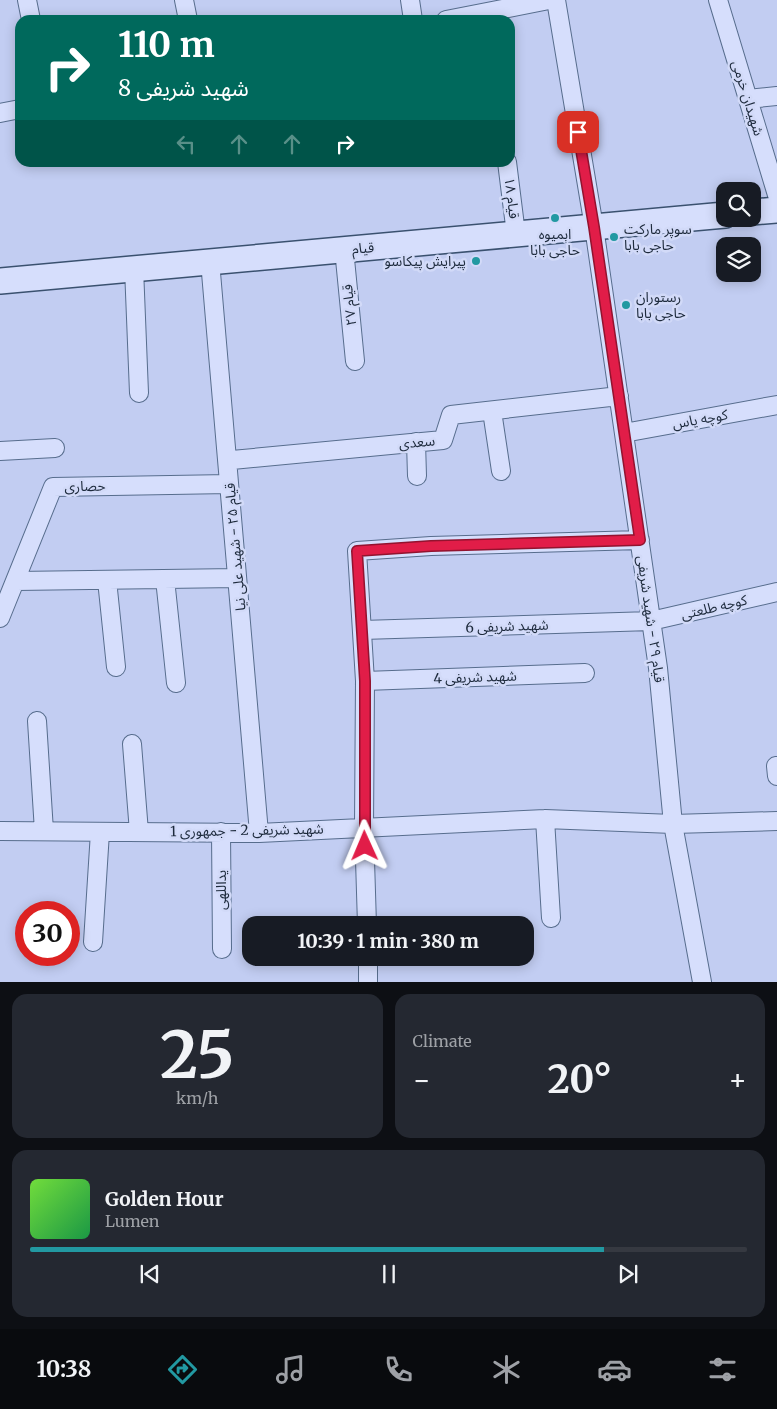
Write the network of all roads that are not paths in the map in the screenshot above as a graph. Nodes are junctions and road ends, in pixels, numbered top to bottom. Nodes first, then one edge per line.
1 (27, 0) edge
2 (184, 0) edge
3 (410, 0) edge
4 (549, 0) edge
5 (556, 0) edge
6 (718, 0) edge
7 (30, 15) edge
8 (187, 15) edge
9 (412, 15) edge
10 (472, 15) edge
11 (777, 96) edge
12 (748, 99) junction
13 (15, 110) edge
14 (0, 113) edge
15 (508, 167) edge
16 (777, 195) edge
17 (777, 210) edge
18 (761, 211) edge
19 (716, 216) edge
20 (594, 227) junction
21 (516, 234) junction
22 (344, 250) junction
23 (210, 261) junction
24 (134, 268) junction
25 (0, 281) edge
26 (355, 361) dead end
27 (140, 392) dead end
28 (618, 396) junction
29 (777, 405) edge
30 (492, 411) junction
31 (624, 433) junction
32 (416, 442) junction
33 (55, 448) dead end
34 (0, 450) edge
35 (227, 459) junction
36 (501, 471) dead end
37 (417, 476) dead end
38 (229, 484) junction
39 (640, 540) junction
40 (237, 578) junction
41 (165, 579) junction
42 (107, 580) junction
43 (16, 581) junction
44 (777, 592) edge
45 (0, 618) edge
46 (651, 621) junction
47 (362, 630) junction
48 (116, 666) dead end
49 (585, 672) dead end
50 (365, 681) junction
51 (176, 683) dead end
52 (37, 721) dead end
53 (132, 744) dead end
54 (545, 819) junction
55 (777, 822) edge
56 (673, 824) junction
57 (364, 827) junction
58 (0, 831) edge
59 (44, 831) junction
60 (100, 832) junction
61 (139, 832) junction
62 (221, 832) junction
63 (259, 833) junction
64 (367, 916) edge
65 (551, 918) dead end
66 (93, 942) dead end
67 (222, 948) dead end
68 (702, 982) edge

1 - 7 street
2 - 8 street
3 - 9 street
4 - 10 street
5 - 20 street, قیام ۲۹ - شهید شریفی
6 - 12 street, شهیدان خرمی
11 - 12 street
12 - 16 street, شهیدان خرمی
13 - 14 street
15 - 21 street, قیام ۱۸
17 - 18 main road
19 - 20 main road, قیام
20 - 21 main road, قیام
20 - 28 street, قیام ۲۹ - شهید شریفی
21 - 22 main road, قیام
22 - 23 main road, قیام
22 - 26 street, قیام ۲۷
23 - 24 main road, قیام
23 - 35 street, قیام ۲۵ - شهید علی نیا
24 - 25 main road, قیام
24 - 27 street
28 - 30 street, سعدی
28 - 31 street, قیام ۲۹ - شهید شریفی
29 - 31 street, کوچه یاس
30 - 32 street, سعدی
30 - 36 street
31 - 39 street, قیام ۲۹ - شهید شریفی
32 - 35 street, سعدی
32 - 37 street
33 - 34 street
35 - 38 street, قیام ۲۵ - شهید علی نیا
38 - 40 street, قیام ۲۵ - شهید علی نیا
38 - 43 street, حصاری
39 - 46 street, قیام ۲۹ - شهید شریفی
39 - 47 street
40 - 41 street
40 - 63 street, قیام ۲۵ - شهید علی نیا
41 - 42 street
41 - 51 street
42 - 43 street
42 - 48 street
43 - 45 street, حصاری
44 - 46 street, کوچه طلعتی
46 - 47 street, شهید شریفی 6
46 - 56 street, قیام ۲۹ - شهید شریفی
47 - 50 street
49 - 50 street, شهید شریفی 4
50 - 57 street
52 - 59 street
53 - 61 street
54 - 56 street, شهید شریفی 2 - جمهوری 1
54 - 57 street, شهید شریفی 2 - جمهوری 1
54 - 65 street
55 - 56 street, شهید شریفی 2 - جمهوری 1
56 - 68 street, قیام ۲۹ - شهید شریفی
57 - 63 street, شهید شریفی 2 - جمهوری 1
57 - 64 street
58 - 59 street, شهید شریفی 2 - جمهوری 1
59 - 60 street, شهید شریفی 2 - جمهوری 1
60 - 61 street, شهید شریفی 2 - جمهوری 1
60 - 66 street
61 - 62 street, شهید شریفی 2 - جمهوری 1
62 - 63 street, شهید شریفی 2 - جمهوری 1
62 - 67 street, یداللهی

